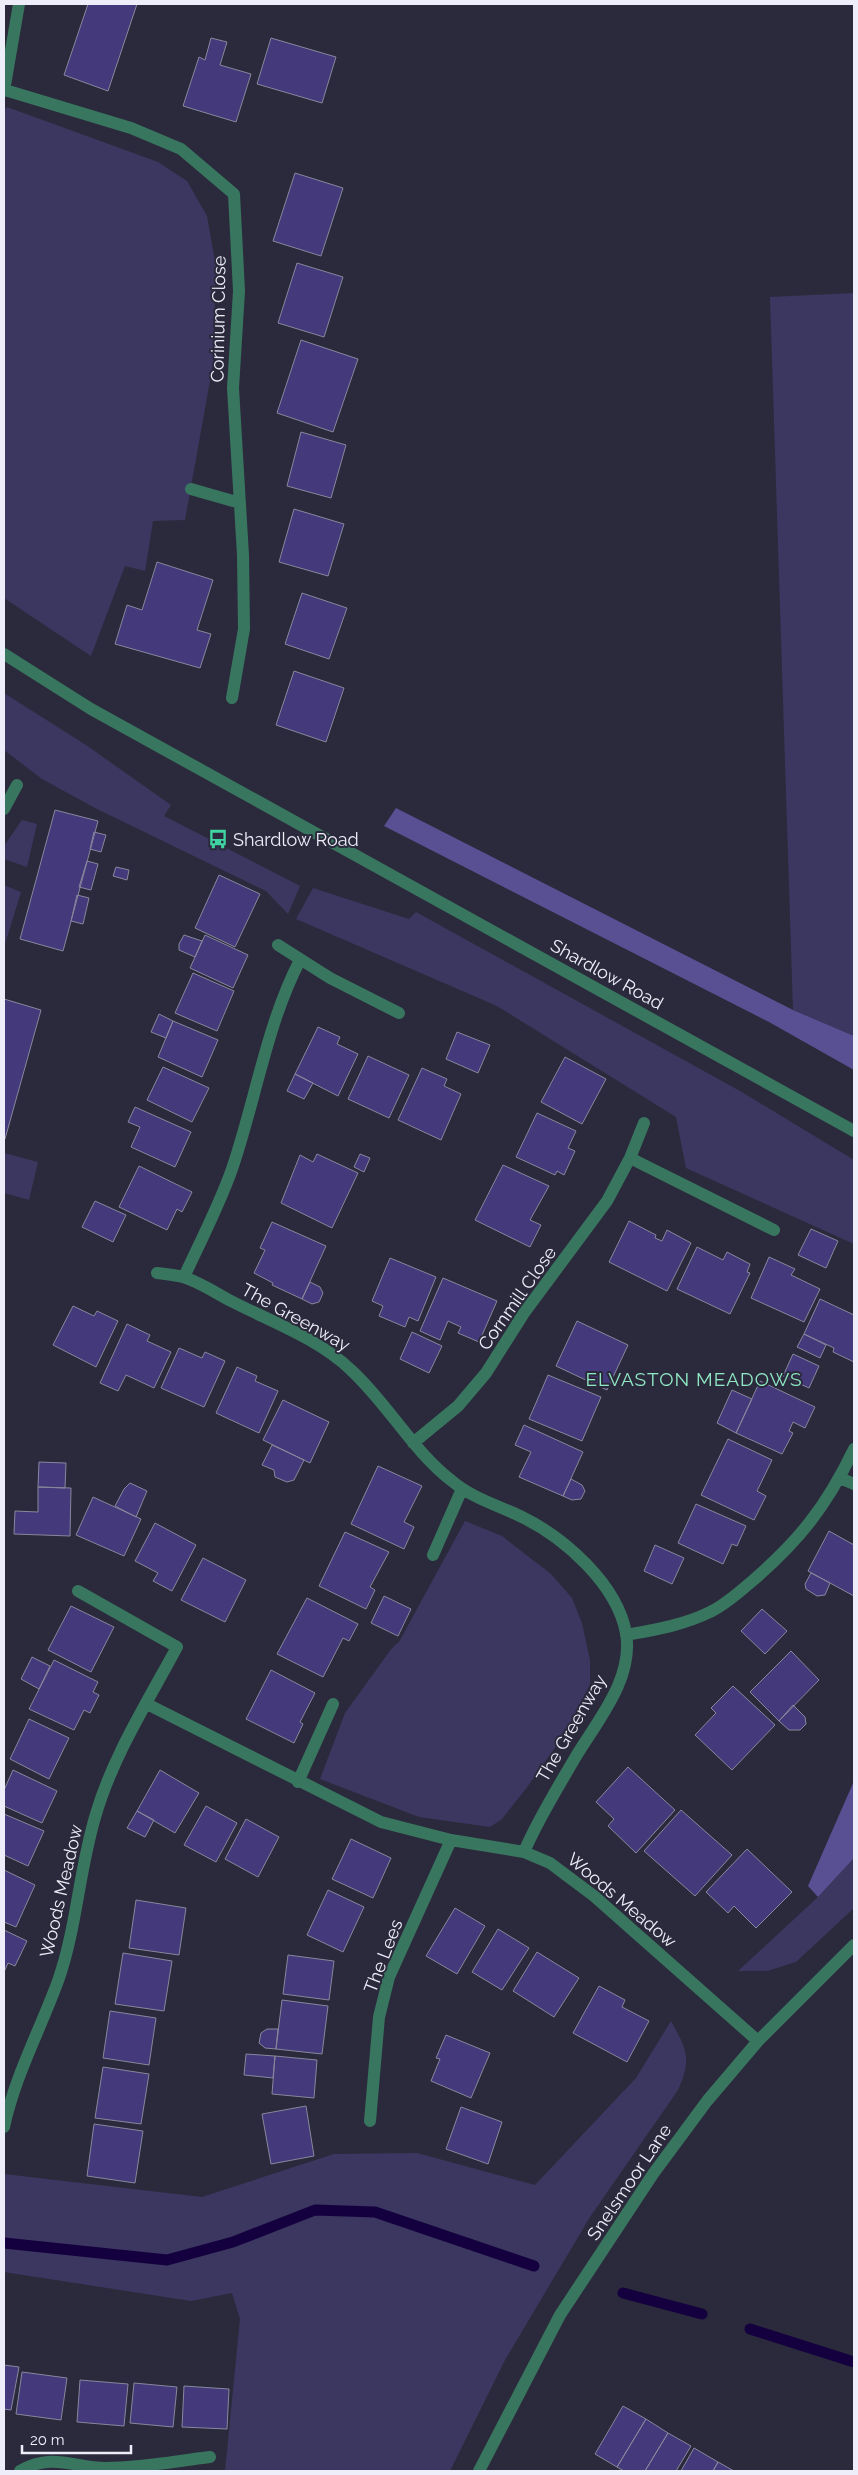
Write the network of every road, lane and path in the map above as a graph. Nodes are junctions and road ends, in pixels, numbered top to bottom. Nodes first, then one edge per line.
1 (19, 4) edge
2 (4, 91) edge
3 (191, 489) dead end
4 (240, 503) junction
5 (4, 654) edge
6 (232, 698) dead end
7 (17, 784) dead end
8 (4, 809) edge
9 (278, 945) dead end
10 (300, 960) junction
11 (398, 1013) dead end
12 (644, 1123) dead end
13 (854, 1131) edge
14 (630, 1158) junction
15 (774, 1230) dead end
16 (157, 1273) dead end
17 (184, 1277) junction
18 (413, 1443) junction
19 (854, 1449) edge
20 (840, 1478) junction
21 (854, 1484) edge
22 (462, 1490) junction
23 (433, 1555) dead end
24 (78, 1590) dead end
25 (626, 1635) junction
26 (147, 1704) junction
27 (333, 1704) dead end
28 (298, 1782) junction
29 (450, 1840) junction
30 (524, 1852) junction
31 (854, 1945) edge
32 (758, 2041) junction
33 (370, 2120) dead end
34 (4, 2127) edge
35 (210, 2457) dead end
36 (20, 2471) edge
37 (479, 2471) edge

1 - 2 street
2 - 4 street, Corinium Close
3 - 4 street
4 - 6 street, Corinium Close
5 - 13 street, Shardlow Road
7 - 8 street
9 - 10 street
10 - 11 street
10 - 17 street
12 - 14 street, Cornmill Close
14 - 15 street
14 - 18 street, Cornmill Close
16 - 17 street, The Greenway
17 - 18 street, The Greenway
18 - 22 street, The Greenway
19 - 20 street
20 - 21 street
20 - 25 street
22 - 23 street
22 - 25 street, The Greenway
24 - 26 street, Woods Meadow
25 - 30 street, The Greenway
26 - 28 street, Woods Meadow
26 - 34 street, Woods Meadow
27 - 28 street
28 - 29 street, Woods Meadow
29 - 30 street, Woods Meadow
29 - 33 street, The Lees
30 - 32 street, Woods Meadow
31 - 32 street, Snelsmoor Lane
32 - 37 street, Snelsmoor Lane
35 - 36 street

